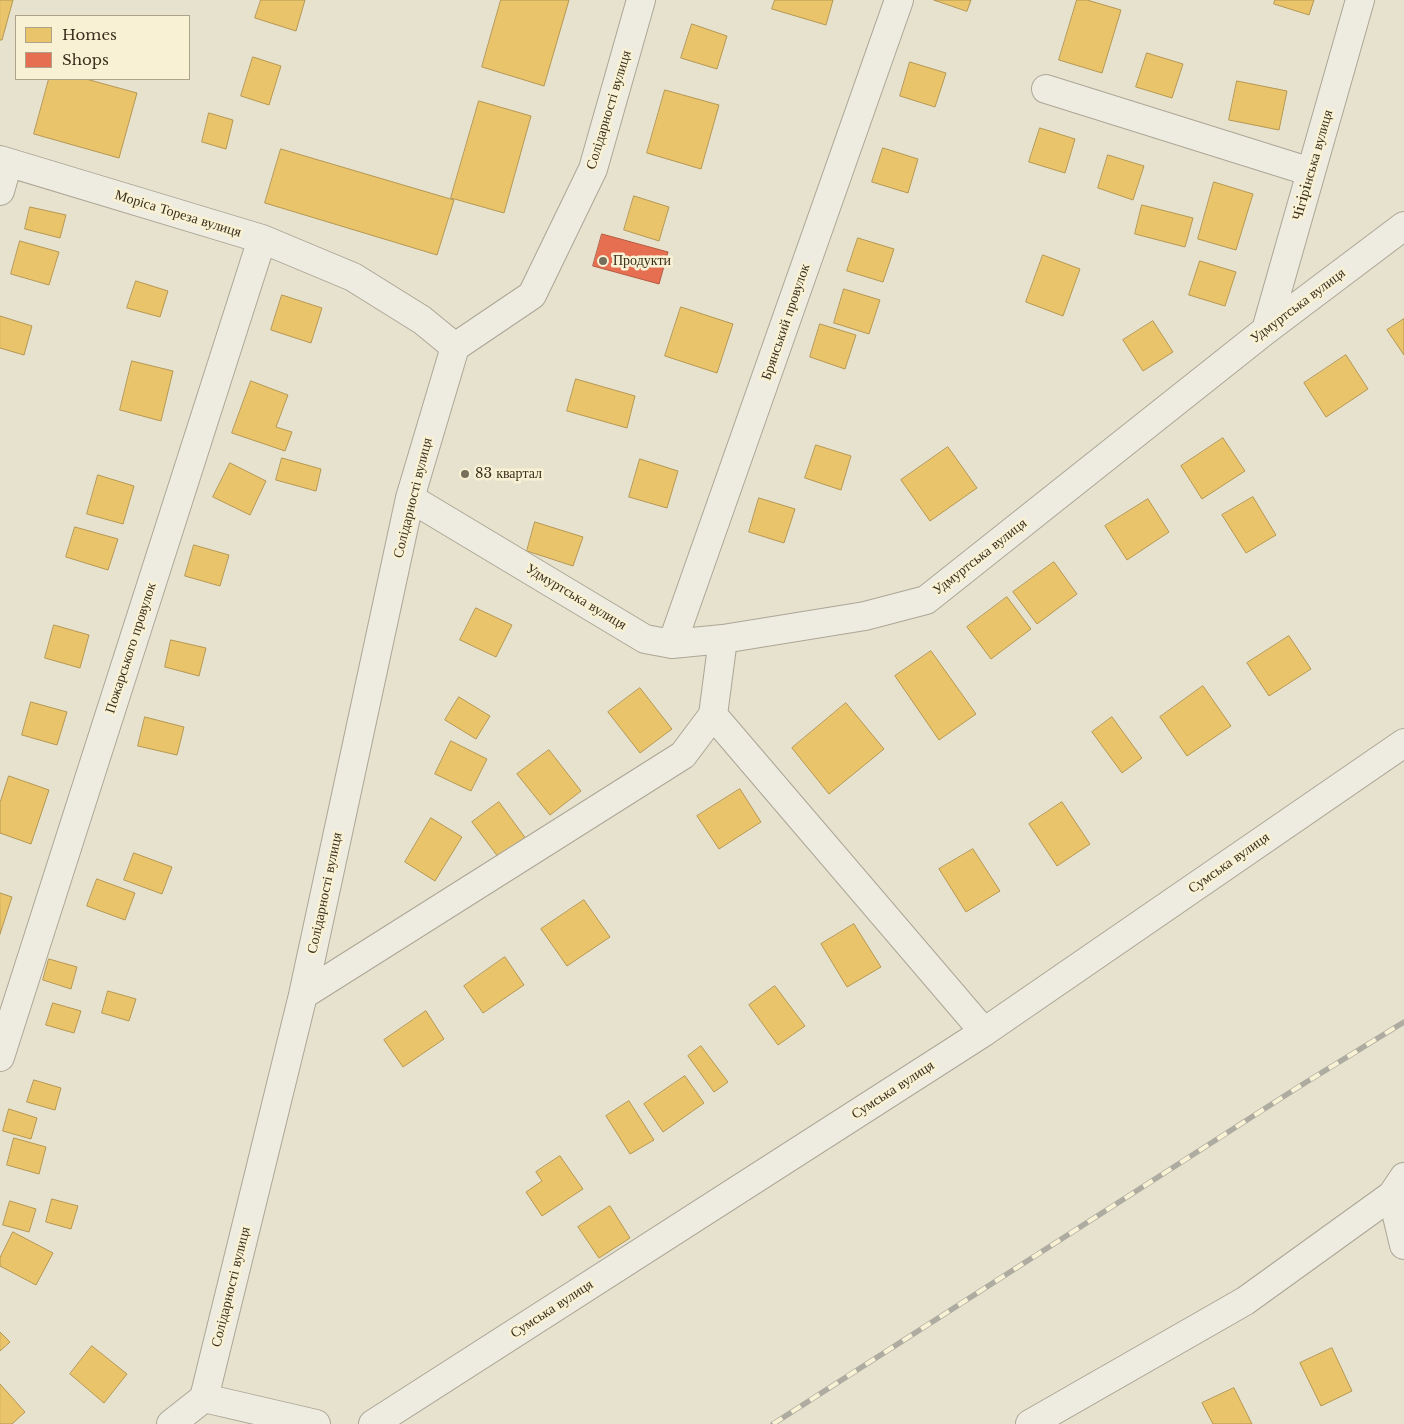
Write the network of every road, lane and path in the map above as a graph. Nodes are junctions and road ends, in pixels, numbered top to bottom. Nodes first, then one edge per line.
1 (641, 0) edge
2 (900, 0) edge
3 (1360, 0) edge
4 (1046, 89) dead end
5 (4, 162) edge
6 (1312, 172) junction
7 (0, 191) edge
8 (1404, 226) edge
9 (262, 239) junction
10 (1266, 330) junction
11 (455, 347) junction
12 (410, 498) junction
13 (723, 639) junction
14 (672, 644) junction
15 (713, 715) junction
16 (1404, 743) edge
17 (303, 995) junction
18 (984, 1032) junction
19 (0, 1057) edge
20 (1398, 1186) edge
21 (1404, 1245) edge
22 (204, 1398) junction
23 (171, 1424) edge
24 (316, 1424) edge
25 (373, 1424) edge
26 (1030, 1424) edge

1 - 11 street, Солідарності вулиця
2 - 14 street, Брянський провулок
3 - 6 street, Чiгiрiнська вулиця
4 - 6 street
5 - 7 street
5 - 9 street, Моріса Тореза вулиця
6 - 10 street, Чiгiрiнська вулиця
8 - 10 street, Удмуртська вулиця
9 - 11 street, Моріса Тореза вулиця
9 - 19 street, Пожарського провулок
10 - 13 street, Удмуртська вулиця
11 - 12 street, Солідарності вулиця
12 - 14 street, Удмуртська вулиця
12 - 17 street, Солідарності вулиця
13 - 14 street, Удмуртська вулиця
13 - 15 street
15 - 17 street
15 - 18 street
16 - 18 street, Сумська вулиця
17 - 22 street, Солідарності вулиця
18 - 25 street, Сумська вулиця
20 - 21 street
20 - 26 street
22 - 23 street
22 - 24 street

